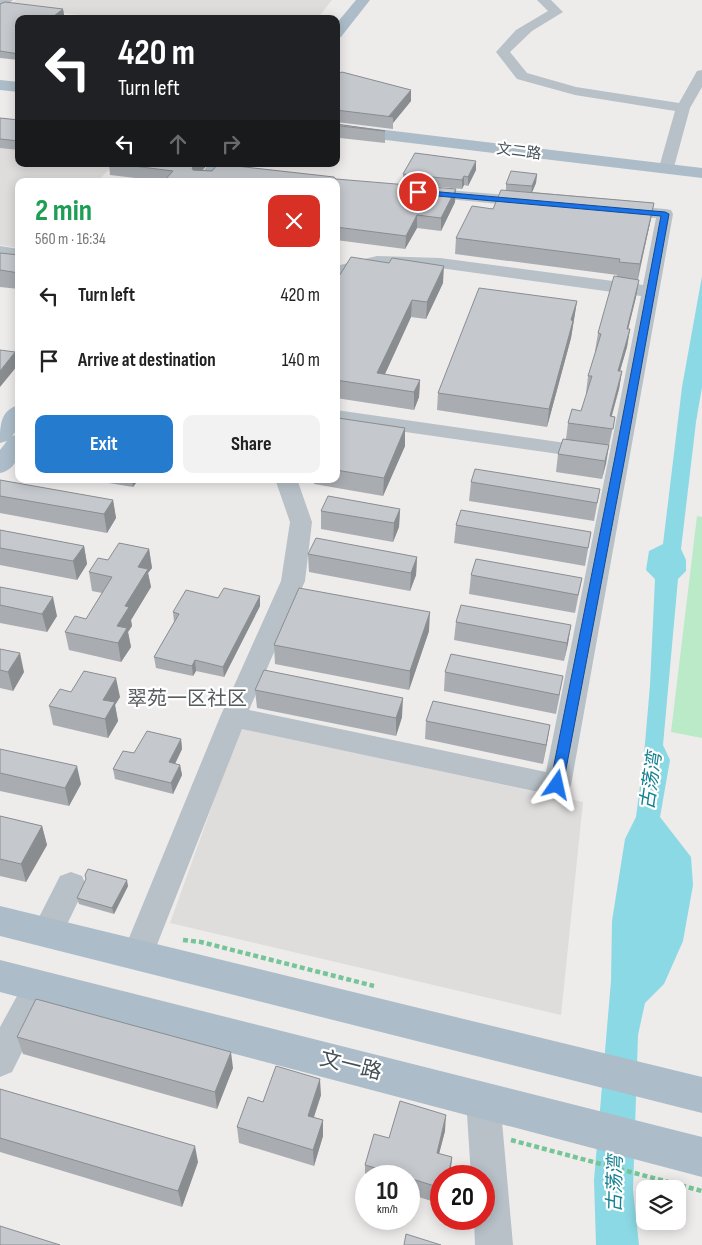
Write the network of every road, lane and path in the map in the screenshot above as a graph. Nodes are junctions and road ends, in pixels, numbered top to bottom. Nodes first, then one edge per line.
1 (7, 0) edge
2 (349, 0) edge
3 (363, 0) edge
4 (543, 0) edge
5 (0, 5) edge
6 (337, 15) edge
7 (340, 29) edge
8 (702, 74) edge
9 (0, 85) edge
10 (15, 87) edge
11 (0, 91) edge
12 (15, 93) edge
13 (683, 108) junction
14 (340, 124) edge
15 (340, 129) edge
16 (668, 164) junction
17 (702, 168) edge
18 (226, 171) edge
19 (702, 173) edge
20 (211, 178) edge
21 (398, 190) edge
22 (546, 204) edge
23 (596, 208) edge
24 (0, 251) edge
25 (15, 253) edge
26 (340, 270) edge
27 (651, 292) junction
28 (15, 417) edge
29 (340, 417) edge
30 (0, 436) edge
31 (15, 446) edge
32 (620, 457) junction
33 (0, 466) edge
34 (287, 483) edge
35 (234, 717) junction
36 (71, 885) dead end
37 (0, 922) edge
38 (47, 933) junction
39 (138, 955) junction
40 (0, 976) edge
41 (39, 986) junction
42 (0, 1061) edge
43 (700, 1095) edge
44 (484, 1099) junction
45 (549, 1134) junction
46 (695, 1172) edge
47 (494, 1245) edge

1 - 5 street
2 - 6 main road
3 - 7 main road
4 - 13 street
8 - 13 street
9 - 10 main road
11 - 12 main road
13 - 16 street
14 - 16 main road, 文二路
15 - 19 main road, 文二路
16 - 17 main road, 文二路
18 - 20 main road
21 - 22 street
23 - 27 street
24 - 25 street
26 - 27 street
27 - 32 street
28 - 30 main road
29 - 32 street
31 - 33 main road
32 - 35 street
34 - 35 street
35 - 39 street
36 - 38 street
37 - 38 main road
38 - 39 main road
39 - 43 main road
40 - 41 main road, 文一路
41 - 42 street
41 - 44 main road, 文一路
44 - 45 main road, 文一路
44 - 47 street
45 - 46 main road, 文一路
45 - 46 path

